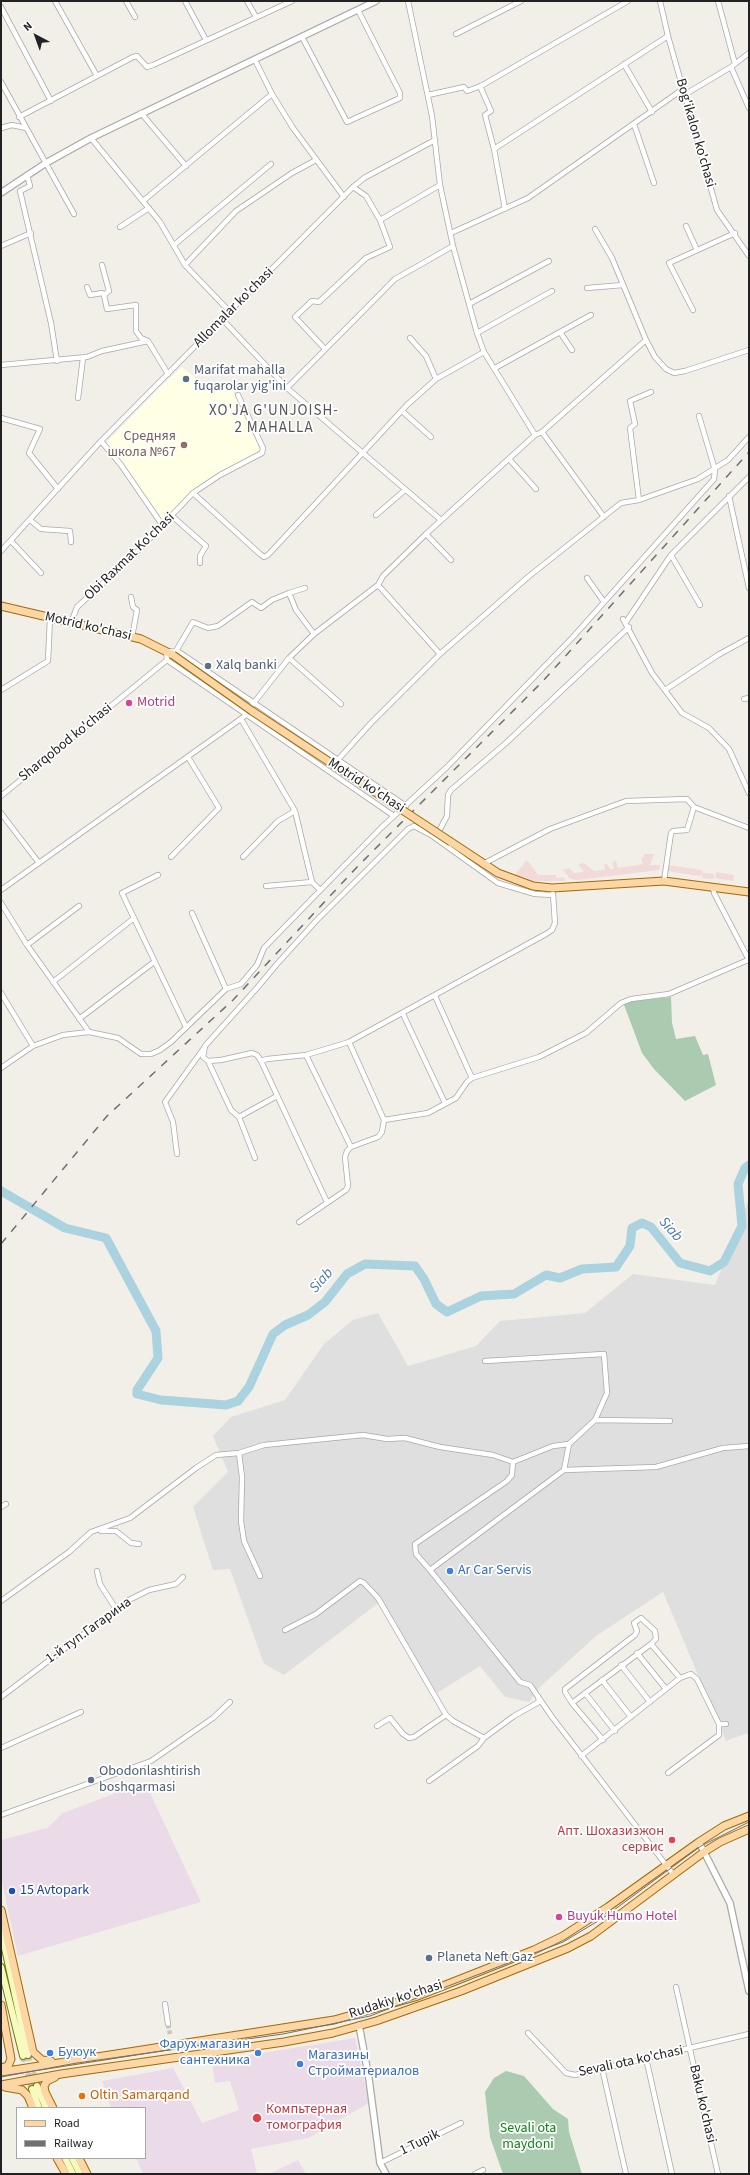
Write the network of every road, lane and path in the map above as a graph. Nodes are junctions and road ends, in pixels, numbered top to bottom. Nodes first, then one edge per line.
1 (55, 1) edge
2 (126, 1) edge
3 (186, 1) edge
4 (247, 1) edge
5 (292, 1) edge
6 (376, 1) edge
7 (408, 1) edge
8 (521, 1) edge
9 (628, 1) edge
10 (660, 1) edge
11 (718, 1) edge
12 (364, 4) edge
13 (1, 8) edge
14 (358, 10) junction
15 (135, 17) dead end
16 (256, 17) junction
17 (456, 34) dead end
18 (668, 36) junction
19 (302, 37) junction
20 (206, 40) junction
21 (749, 53) edge
22 (256, 60) junction
23 (624, 64) junction
24 (733, 65) junction
25 (96, 76) junction
26 (1, 82) edge
27 (480, 86) junction
28 (683, 92) junction
29 (272, 94) junction
30 (428, 96) junction
31 (51, 101) junction
32 (749, 108) edge
33 (652, 112) junction
34 (141, 113) junction
35 (20, 117) junction
36 (634, 124) junction
37 (1, 128) edge
38 (26, 128) junction
39 (91, 138) junction
40 (435, 140) junction
41 (494, 149) junction
42 (316, 160) junction
43 (46, 163) junction
44 (271, 164) dead end
45 (186, 166) junction
46 (27, 175) junction
47 (654, 183) dead end
48 (440, 185) junction
49 (354, 187) junction
50 (1, 193) edge
51 (344, 197) junction
52 (143, 201) junction
53 (149, 208) junction
54 (505, 209) junction
55 (74, 214) dead end
56 (380, 220) junction
57 (686, 226) dead end
58 (120, 227) dead end
59 (594, 229) dead end
60 (31, 233) junction
61 (451, 233) junction
62 (735, 233) junction
63 (1, 246) edge
64 (174, 246) junction
65 (453, 246) junction
66 (697, 250) junction
67 (749, 256) edge
68 (549, 261) dead end
69 (185, 264) junction
70 (102, 265) dead end
71 (623, 285) junction
72 (87, 287) dead end
73 (587, 288) dead end
74 (552, 292) dead end
75 (104, 295) junction
76 (469, 304) junction
77 (693, 310) dead end
78 (231, 313) junction
79 (591, 315) dead end
80 (222, 320) junction
81 (560, 332) junction
82 (477, 333) junction
83 (410, 338) dead end
84 (646, 340) junction
85 (148, 341) junction
86 (325, 349) junction
87 (572, 350) dead end
88 (749, 350) edge
89 (484, 352) junction
90 (83, 358) junction
91 (57, 361) junction
92 (1, 365) edge
93 (495, 368) junction
94 (168, 374) junction
95 (436, 379) junction
96 (287, 388) junction
97 (651, 392) dead end
98 (238, 395) dead end
99 (78, 398) dead end
100 (402, 411) junction
101 (699, 416) dead end
102 (1, 418) edge
103 (542, 432) junction
104 (535, 435) junction
105 (431, 437) dead end
106 (749, 437) edge
107 (101, 441) junction
108 (363, 455) junction
109 (509, 458) junction
110 (715, 470) junction
111 (749, 477) edge
112 (58, 489) junction
113 (536, 489) dead end
114 (405, 490) junction
115 (193, 493) junction
116 (729, 496) junction
117 (639, 500) junction
118 (376, 515) dead end
119 (172, 516) junction
120 (604, 517) junction
121 (30, 520) junction
122 (441, 520) junction
123 (163, 526) junction
124 (426, 534) junction
125 (12, 541) junction
126 (71, 542) dead end
127 (1, 551) edge
128 (671, 555) junction
129 (452, 560) dead end
130 (200, 563) dead end
131 (41, 573) dead end
132 (587, 578) dead end
133 (378, 585) junction
134 (305, 588) dead end
135 (749, 588) edge
136 (290, 593) junction
137 (131, 597) dead end
138 (604, 602) junction
139 (700, 605) dead end
140 (1, 606) edge
141 (50, 618) junction
142 (71, 623) junction
143 (629, 628) junction
144 (314, 634) junction
145 (132, 637) junction
146 (749, 638) edge
147 (166, 651) junction
148 (175, 653) junction
149 (440, 654) junction
150 (289, 658) junction
151 (167, 660) junction
152 (1, 690) edge
153 (665, 690) junction
154 (254, 703) junction
155 (340, 704) dead end
156 (249, 711) junction
157 (267, 712) junction
158 (241, 719) junction
159 (258, 722) junction
160 (188, 757) junction
161 (336, 763) junction
162 (749, 793) edge
163 (1, 796) edge
164 (406, 806) junction
165 (694, 807) junction
166 (295, 811) junction
167 (1, 813) edge
168 (394, 816) junction
169 (749, 828) edge
170 (438, 833) junction
171 (171, 856) dead end
172 (244, 857) dead end
173 (39, 863) junction
174 (483, 864) junction
175 (158, 875) dead end
176 (664, 881) junction
177 (312, 882) junction
178 (266, 886) dead end
179 (713, 887) junction
180 (1, 890) edge
181 (320, 890) junction
182 (552, 892) junction
183 (749, 892) edge
184 (1, 903) edge
185 (79, 906) dead end
186 (192, 913) dead end
187 (134, 918) junction
188 (27, 945) junction
189 (748, 960) edge
190 (154, 962) junction
191 (53, 982) junction
192 (226, 989) junction
193 (1, 993) edge
194 (435, 996) junction
195 (403, 1014) junction
196 (79, 1019) junction
197 (186, 1027) junction
198 (89, 1032) junction
199 (349, 1042) junction
200 (33, 1046) junction
201 (205, 1046) junction
202 (306, 1054) junction
203 (208, 1061) junction
204 (261, 1061) junction
205 (1, 1068) edge
206 (472, 1078) junction
207 (277, 1096) junction
208 (445, 1103) junction
209 (239, 1117) junction
210 (384, 1120) junction
211 (351, 1147) junction
212 (177, 1154) dead end
213 (255, 1158) dead end
214 (327, 1202) junction
215 (299, 1222) dead end
216 (485, 1361) dead end
217 (595, 1420) junction
218 (670, 1421) dead end
219 (570, 1444) junction
220 (749, 1446) edge
221 (239, 1453) junction
222 (513, 1462) junction
223 (564, 1470) junction
224 (6, 1504) dead end
225 (1, 1507) edge
226 (139, 1544) dead end
227 (68, 1552) junction
228 (430, 1570) junction
229 (97, 1571) dead end
230 (260, 1576) dead end
231 (183, 1577) dead end
232 (1, 1601) edge
233 (116, 1609) junction
234 (285, 1630) dead end
235 (651, 1644) junction
236 (637, 1653) junction
237 (621, 1666) junction
238 (680, 1678) junction
239 (602, 1680) junction
240 (666, 1689) junction
241 (585, 1693) junction
242 (538, 1696) junction
243 (1, 1697) edge
244 (230, 1702) dead end
245 (650, 1702) junction
246 (572, 1703) junction
247 (81, 1712) dead end
248 (446, 1715) junction
249 (632, 1717) junction
250 (719, 1724) junction
251 (726, 1724) dead end
252 (377, 1726) dead end
253 (615, 1731) junction
254 (484, 1738) junction
255 (603, 1740) junction
256 (1, 1748) edge
257 (581, 1756) junction
258 (668, 1773) dead end
259 (429, 1781) dead end
260 (1, 1815) edge
261 (749, 1816) edge
262 (749, 1830) edge
263 (698, 1842) junction
264 (704, 1852) junction
265 (666, 1864) junction
266 (674, 1874) junction
267 (1, 1910) edge
268 (1, 1930) edge
269 (502, 1963) junction
270 (1, 1967) edge
271 (747, 1968) edge
272 (505, 1973) junction
273 (676, 1987) dead end
274 (749, 1991) edge
275 (165, 2004) dead end
276 (1, 2005) edge
277 (168, 2024) tunnel mouth
278 (359, 2026) junction
279 (528, 2033) dead end
280 (749, 2034) edge
281 (144, 2050) junction
282 (690, 2050) junction
283 (646, 2058) junction
284 (61, 2062) junction
285 (146, 2063) junction
286 (1, 2068) edge
287 (602, 2068) junction
288 (1, 2072) edge
289 (61, 2074) junction
290 (1, 2086) edge
291 (33, 2107) edge
292 (39, 2107) edge
293 (45, 2107) edge
294 (52, 2107) edge
295 (461, 2123) dead end
296 (58, 2159) edge
297 (66, 2159) edge
298 (72, 2159) edge
299 (80, 2159) edge
300 (380, 2163) junction
301 (484, 2170) dead end
302 (66, 2174) edge
303 (74, 2174) edge
304 (80, 2174) edge
305 (87, 2174) edge
306 (386, 2174) edge
307 (475, 2174) edge
308 (626, 2174) edge
309 (672, 2174) edge
310 (718, 2174) edge

1 - 25 street
2 - 15 street
3 - 20 street
4 - 16 street
5 - 16 street
6 - 12 street
7 - 30 street
8 - 17 street
9 - 27 street
10 - 18 street, Bog'ikalon ko'chasi
11 - 24 street
12 - 14 street
13 - 31 street
14 - 19 street
14 - 19 street
16 - 20 street
18 - 23 street
18 - 28 street, Bog'ikalon ko'chasi
19 - 22 street
20 - 25 street
21 - 24 street
22 - 29 street
22 - 34 street
23 - 33 street
23 - 41 street
24 - 28 street
24 - 32 street
25 - 31 street
26 - 35 street
27 - 30 street
27 - 41 street
28 - 33 street
28 - 62 street, Bog'ikalon ko'chasi
29 - 42 street
29 - 45 street
30 - 40 street
31 - 35 street
33 - 36 street
34 - 39 street
34 - 45 street
35 - 38 street
36 - 47 street
36 - 54 street
37 - 38 street
38 - 43 street
39 - 43 street
39 - 52 street
40 - 48 street
40 - 49 street, Allomalar ko'chasi
41 - 54 street
42 - 51 street
42 - 69 street
43 - 46 street
43 - 55 street
44 - 64 street
45 - 52 street
46 - 50 street
46 - 60 street
48 - 56 street
48 - 61 street
49 - 51 street, Allomalar ko'chasi
49 - 56 street
51 - 78 street, Allomalar ko'chasi
52 - 53 street
53 - 58 street
53 - 64 street
54 - 61 street
56 - 86 street
57 - 66 street
59 - 71 street
60 - 63 street
60 - 91 street
61 - 65 street
62 - 66 street
62 - 67 street, Bog'ikalon ko'chasi
64 - 69 street
65 - 76 street
65 - 86 street
66 - 77 street
68 - 76 street
69 - 78 street
70 - 75 street
71 - 73 street
71 - 84 street
72 - 75 street
74 - 82 street
75 - 85 street
76 - 82 street
78 - 80 street, Allomalar ko'chasi
79 - 81 street
80 - 94 street, Allomalar ko'chasi
80 - 96 street
81 - 87 street
81 - 93 street
82 - 89 street
83 - 95 street
84 - 88 street
84 - 103 street
85 - 90 street
85 - 94 street
86 - 96 street
89 - 93 street
89 - 95 street
90 - 91 street
90 - 99 street
91 - 92 street
93 - 104 street
94 - 107 street, Allomalar ko'chasi
95 - 100 street
96 - 108 street
97 - 117 street
98 - 115 street
100 - 105 street
100 - 108 street
101 - 110 street
102 - 112 street
103 - 104 street
103 - 120 street
104 - 109 street
106 - 110 street
107 - 112 street, Allomalar ko'chasi
107 - 123 street
108 - 114 street
108 - 115 street
109 - 113 street
109 - 122 street
110 - 117 street
110 - 138 street
111 - 116 street
112 - 121 street, Allomalar ko'chasi
114 - 118 street
114 - 122 street
115 - 119 street, Obi Raxmat Ko'chasi
116 - 128 street
116 - 135 street
117 - 120 street
119 - 123 street, Obi Raxmat Ko'chasi
119 - 130 street
120 - 149 street
121 - 125 street, Allomalar ko'chasi
121 - 126 street
122 - 124 street
123 - 142 street, Obi Raxmat Ko'chasi
124 - 129 street
124 - 133 street
125 - 127 street, Allomalar ko'chasi
125 - 131 street
128 - 139 street
128 - 143 street
132 - 138 street
133 - 144 street
133 - 149 street
134 - 136 street
136 - 144 street
136 - 148 street
137 - 145 street
138 - 164 street
140 - 141 main road, Motrid ko'chasi
141 - 142 main road, Motrid ko'chasi
141 - 152 street
142 - 145 main road, Motrid ko'chasi
143 - 153 street
143 - 170 street
144 - 150 street
145 - 147 main road, Motrid ko'chasi
146 - 153 street
147 - 148 main road, Motrid ko'chasi
147 - 151 street
148 - 154 street
148 - 156 main road, Motrid ko'chasi, bridge
149 - 161 street
150 - 154 street
150 - 155 street
151 - 156 street
151 - 163 street, Sharqobod ko'chasi
153 - 162 street
154 - 156 street
154 - 157 street
156 - 158 street
156 - 159 street
156 - 161 main road, Motrid ko'chasi, bridge
157 - 159 street
157 - 161 street
158 - 160 street
158 - 166 street
159 - 168 street
160 - 171 street
160 - 173 street
161 - 164 street
161 - 170 main road, Motrid ko'chasi, bridge
164 - 168 street
165 - 169 street
165 - 174 street
165 - 176 street
166 - 172 street
166 - 177 street
167 - 173 street
168 - 181 street
170 - 174 main road, Motrid ko'chasi, bridge
173 - 180 street
174 - 182 main road, Motrid ko'chasi
175 - 187 street
176 - 179 main road, Motrid ko'chasi
176 - 182 main road, Motrid ko'chasi
177 - 178 street
177 - 181 street
179 - 183 main road, Motrid ko'chasi
179 - 189 street
181 - 192 street
182 - 194 street
182 - 201 street
184 - 188 street
185 - 188 street
186 - 192 street
187 - 190 street
187 - 191 street
188 - 191 street
189 - 206 street
190 - 196 street
190 - 197 street
191 - 196 street
192 - 197 street
193 - 200 street
194 - 195 street
194 - 206 street
195 - 199 street
195 - 208 street
196 - 198 street
197 - 198 street
198 - 200 street
199 - 202 street
199 - 210 street
200 - 205 street
201 - 203 street
201 - 212 street
202 - 204 street
202 - 211 street
203 - 204 street
203 - 209 street
204 - 207 street
206 - 208 street
207 - 209 street
207 - 214 street
208 - 210 street
209 - 213 street
210 - 211 street
211 - 214 street
214 - 215 street
216 - 217 street
217 - 218 street
217 - 219 street
219 - 222 street
219 - 223 street
220 - 223 street
221 - 222 street
221 - 227 street
221 - 230 street
222 - 228 street
223 - 228 street
224 - 225 street
226 - 227 street
227 - 232 street
228 - 242 street
229 - 233 street
231 - 233 street, 1-й туп.Гагарина
233 - 243 street, 1-й туп.Гагарина
234 - 248 street
235 - 236 street
235 - 238 street
235 - 246 street
236 - 237 street
236 - 240 street
237 - 239 street
237 - 245 street
238 - 240 street
238 - 250 street
239 - 241 street
239 - 249 street
240 - 245 street
241 - 246 street
241 - 253 street
242 - 254 street
242 - 257 street
244 - 260 street
245 - 249 street
246 - 255 street
247 - 256 street
248 - 252 street
248 - 254 street
249 - 253 street
250 - 251 street
250 - 258 street
253 - 255 street
254 - 259 street
255 - 257 street
257 - 265 street
261 - 263 main road, Rudakiy ko'chasi
262 - 264 main road, Rudakiy ko'chasi
263 - 264 street
263 - 265 main road, Rudakiy ko'chasi
264 - 266 main road, Rudakiy ko'chasi
264 - 271 street
265 - 266 street
265 - 269 main road, Rudakiy ko'chasi
266 - 272 main road, Rudakiy ko'chasi
267 - 284 main road
268 - 270 main road
269 - 272 main road
269 - 281 main road, Rudakiy ko'chasi
271 - 274 street
272 - 278 main road, Rudakiy ko'chasi
273 - 282 street, Baku ko'chasi
275 - 277 street
276 - 286 main road
278 - 285 main road, Rudakiy ko'chasi
278 - 300 street
279 - 287 street, Sevali ota ko'chasi
280 - 282 street, Sevali ota ko'chasi
281 - 284 main road, Rudakiy ko'chasi
281 - 285 main road
282 - 283 street, Sevali ota ko'chasi
282 - 310 street, Baku ko'chasi
283 - 287 street, Sevali ota ko'chasi
283 - 309 street
284 - 288 main road, Rudakiy ko'chasi
285 - 289 main road, Rudakiy ko'chasi
287 - 308 street
289 - 290 main road, Rudakiy ko'chasi
289 - 294 main road
290 - 291 main road
292 - 293 main road
295 - 300 street, 1 Tupik
296 - 302 main road
297 - 303 main road
298 - 304 main road
299 - 305 main road
300 - 306 street
301 - 307 street

